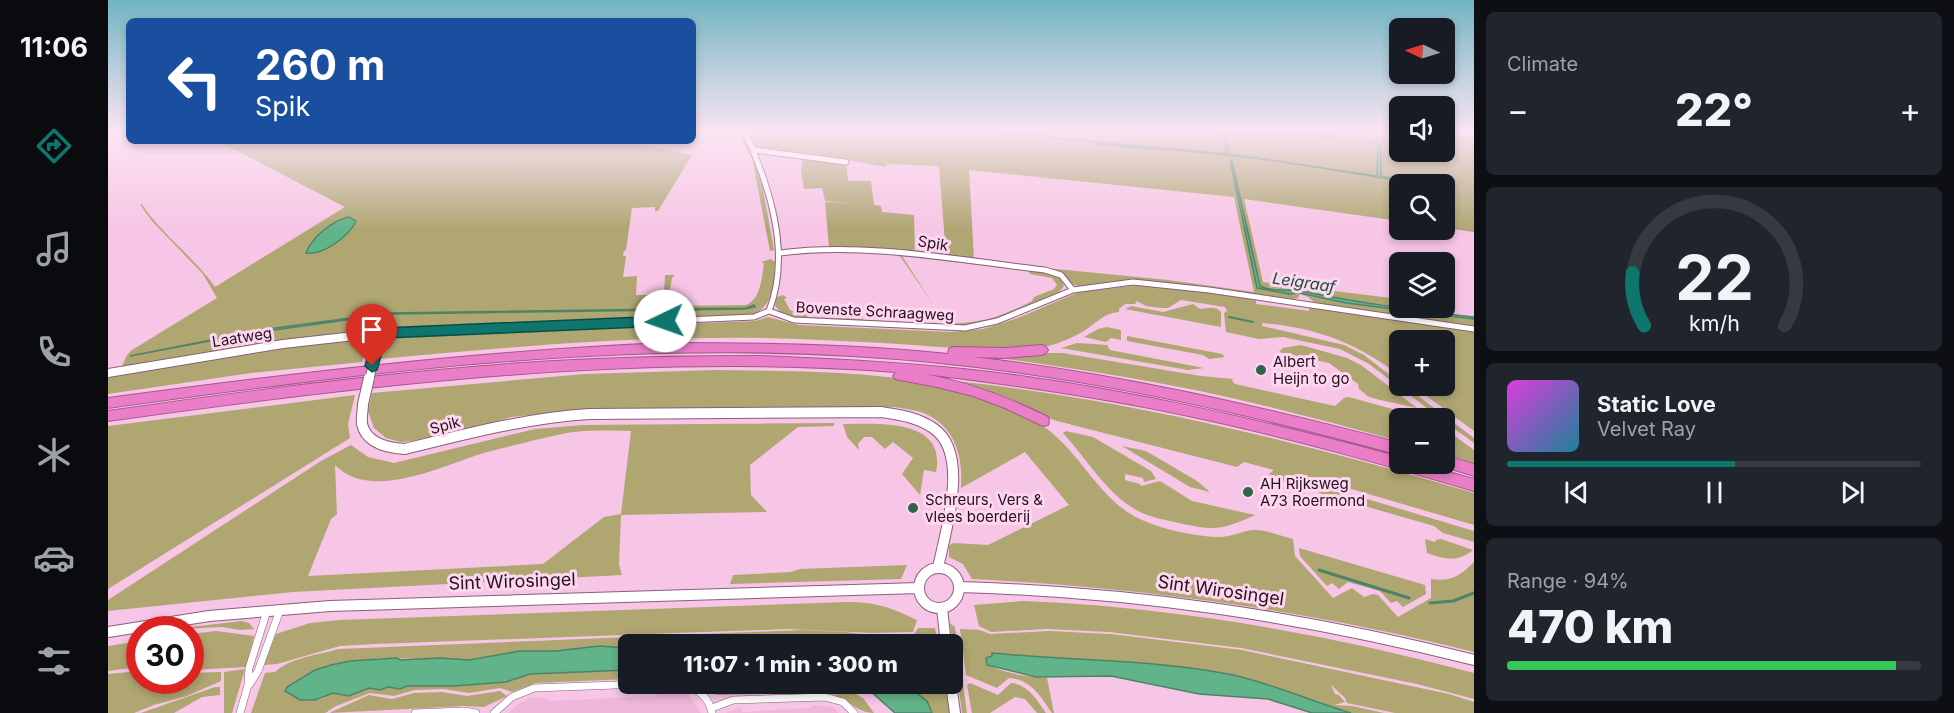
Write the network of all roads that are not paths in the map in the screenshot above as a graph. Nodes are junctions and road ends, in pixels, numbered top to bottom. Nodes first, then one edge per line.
1 (760, 163) edge
2 (780, 253) junction
3 (1073, 290) junction
4 (769, 311) junction
5 (1474, 329) edge
6 (381, 333) junction
7 (1042, 350) dead end
8 (850, 351) junction
9 (818, 363) junction
10 (108, 373) edge
11 (108, 404) edge
12 (108, 416) edge
13 (1043, 421) dead end
14 (1389, 445) edge
15 (1389, 460) edge
16 (1455, 464) edge
17 (1474, 470) edge
18 (1437, 474) edge
19 (1474, 485) edge
20 (938, 568) junction
21 (959, 587) junction
22 (919, 588) junction
23 (942, 608) junction
24 (280, 610) junction
25 (267, 611) junction
26 (108, 633) edge
27 (945, 634) edge
28 (1474, 660) edge
29 (248, 685) junction
30 (618, 685) edge
31 (702, 694) edge
32 (952, 694) edge
33 (712, 711) edge
34 (240, 713) edge
35 (415, 713) edge
36 (476, 713) edge
37 (494, 713) edge
38 (854, 713) edge
39 (955, 713) edge

1 - 2 street
2 - 3 street, Spik
2 - 4 street
3 - 4 street, Bovenste Schraagweg
3 - 5 street, Bovenste Schraagweg
4 - 6 street
6 - 10 main road, Laatweg
6 - 20 main road, Spik, bridge
7 - 8 highway
8 - 11 highway
8 - 14 highway
9 - 12 highway
9 - 13 highway
9 - 15 highway
16 - 17 highway
18 - 19 highway
20 - 21 main road
20 - 22 main road
21 - 23 main road
21 - 28 main road, Sint Wirosingel
22 - 23 main road
22 - 24 main road, Sint Wirosingel
23 - 27 main road
24 - 25 main road, Sint Wirosingel
24 - 29 street
25 - 26 main road, Sint Wirosingel
25 - 29 street
29 - 34 street
30 - 37 street
31 - 33 street
32 - 39 main road
33 - 38 street
35 - 36 street

